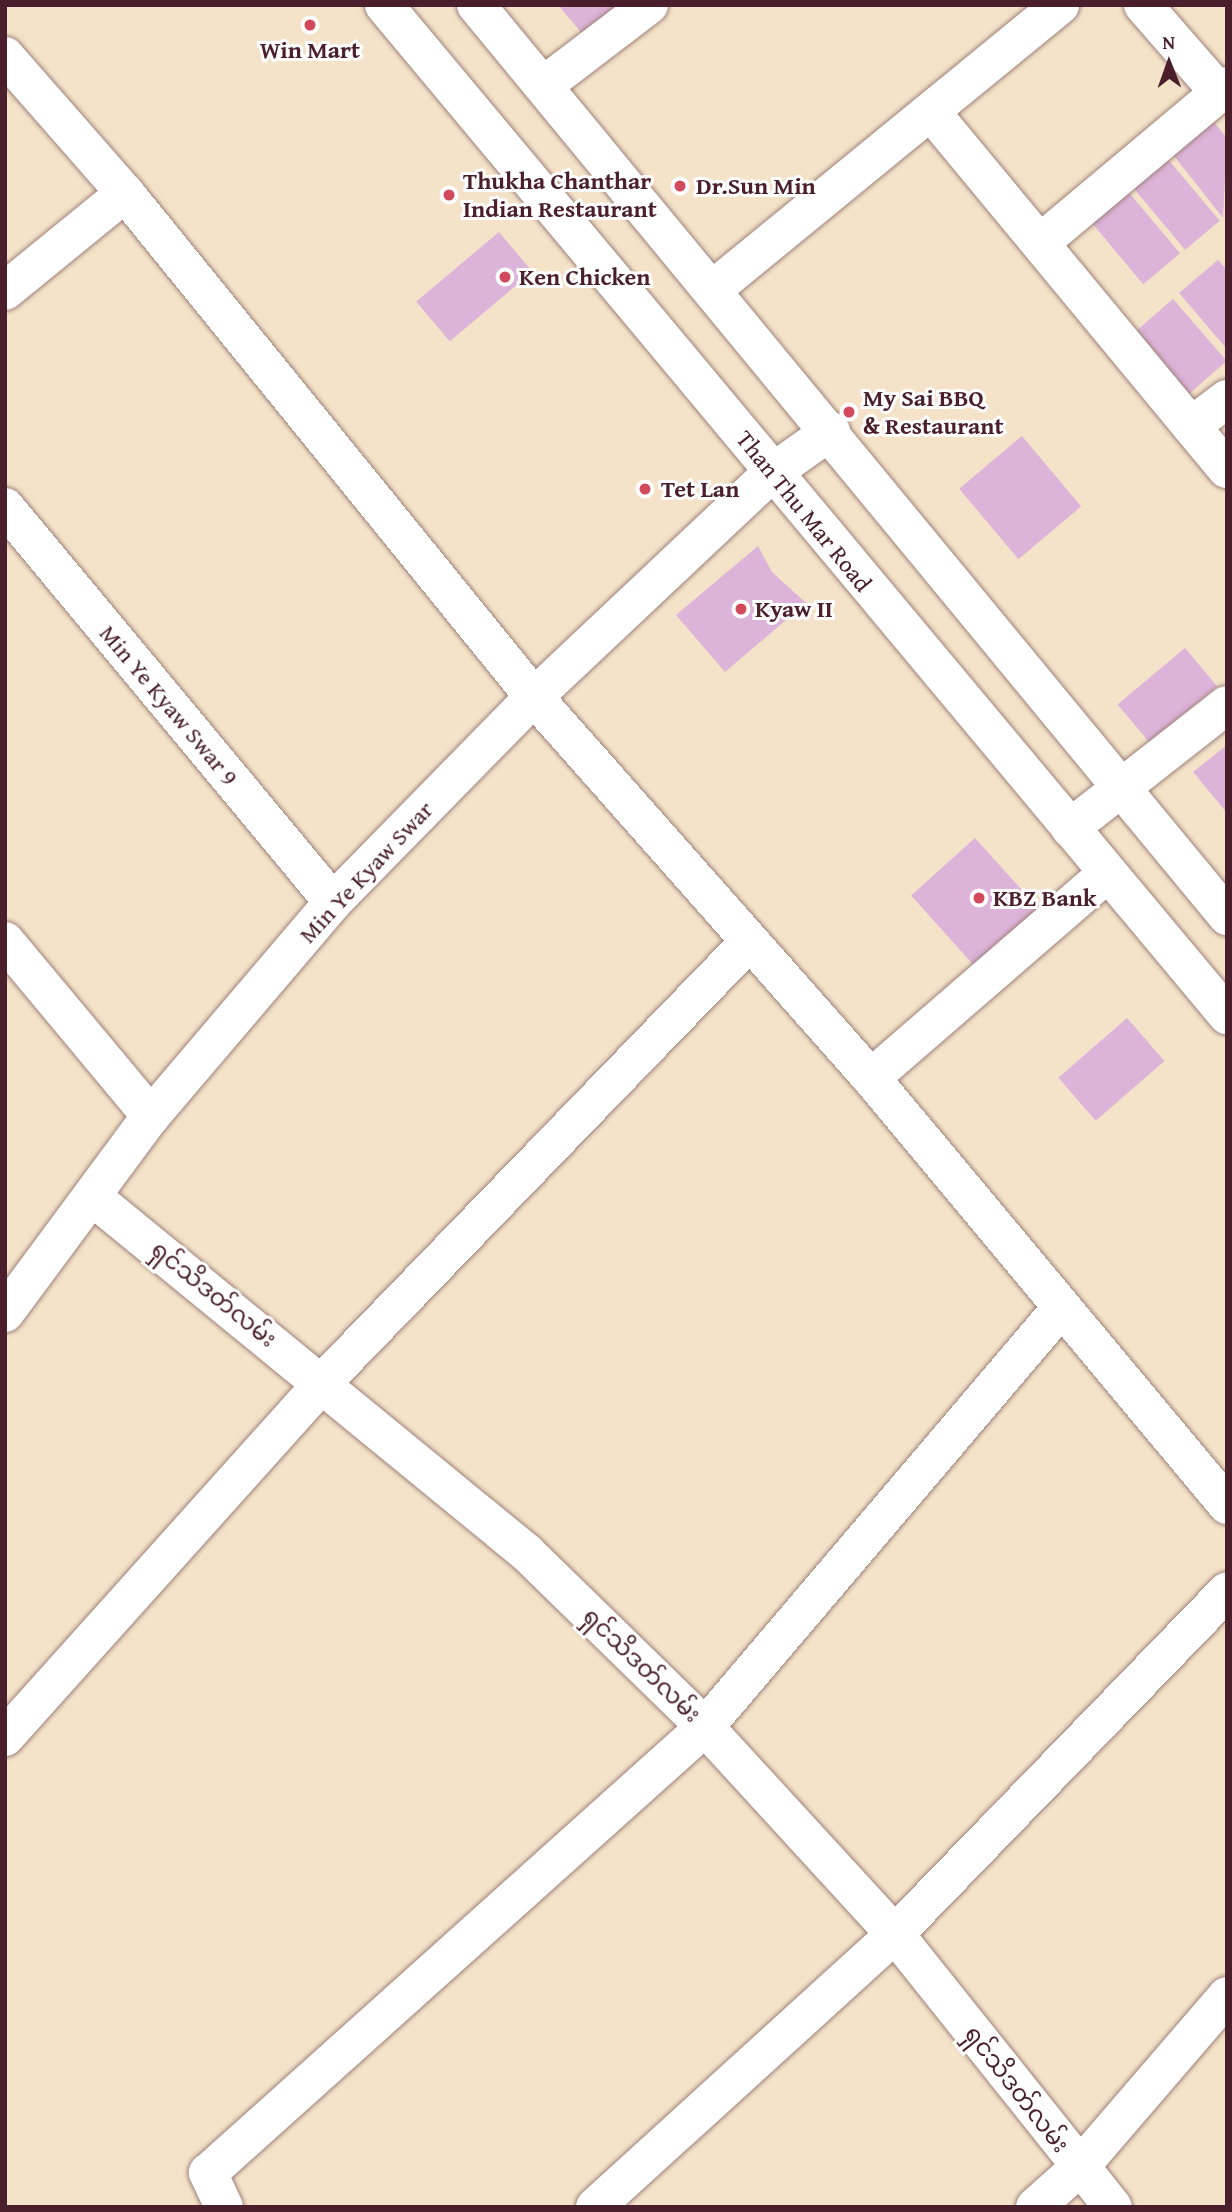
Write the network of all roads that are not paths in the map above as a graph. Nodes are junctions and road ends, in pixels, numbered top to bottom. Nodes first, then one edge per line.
1 (384, 5) edge
2 (476, 5) edge
3 (649, 5) edge
4 (1060, 5) edge
5 (1143, 5) edge
6 (5, 56) edge
7 (544, 85) junction
8 (1223, 89) edge
9 (932, 113) junction
10 (125, 193) junction
11 (1040, 243) junction
12 (712, 290) junction
13 (5, 291) edge
14 (1227, 399) edge
15 (1191, 426) junction
16 (831, 431) junction
17 (1227, 469) edge
18 (773, 472) junction
19 (5, 508) edge
20 (534, 697) junction
21 (1227, 705) edge
22 (1117, 789) junction
23 (1070, 828) junction
24 (1108, 873) junction
25 (333, 902) junction
26 (1227, 916) edge
27 (5, 941) edge
28 (749, 942) junction
29 (1227, 1015) edge
30 (871, 1077) junction
31 (151, 1116) junction
32 (95, 1199) junction
33 (1062, 1307) junction
34 (5, 1313) edge
35 (324, 1381) junction
36 (1227, 1505) edge
37 (1227, 1592) edge
38 (705, 1727) junction
39 (5, 1737) edge
40 (895, 1934) junction
41 (1227, 1996) edge
42 (1079, 2168) junction
43 (224, 2207) edge
44 (595, 2207) edge
45 (1035, 2207) edge
46 (1113, 2207) edge

1 - 18 street, Than Thu Mar Road
2 - 7 street
3 - 7 street
4 - 9 street
5 - 8 street
6 - 10 street
7 - 12 street
8 - 11 street
9 - 11 street
9 - 12 street
10 - 13 street
10 - 20 street
11 - 15 street
12 - 16 street
14 - 15 street
15 - 17 street
16 - 18 street, Min Ye Kyaw Swar
16 - 22 street
18 - 20 street, Min Ye Kyaw Swar
18 - 23 street, Than Thu Mar Road
19 - 25 street, Min Ye Kyaw Swar 9
20 - 25 street, Min Ye Kyaw Swar
20 - 28 street
21 - 22 street
22 - 23 street
22 - 26 street
23 - 24 street, Than Thu Mar Road
24 - 29 street, Than Thu Mar Road
24 - 30 street
25 - 31 street, Min Ye Kyaw Swar
27 - 31 street
28 - 30 street
28 - 35 street
30 - 33 street
31 - 32 street, Min Ye Kyaw Swar
32 - 34 street, Min Ye Kyaw Swar
32 - 35 street, ရှင်သိဒတ်လမ်း
33 - 36 street
33 - 38 street
35 - 38 street, ရှင်သိဒတ်လမ်း
35 - 39 street
37 - 40 street
38 - 40 street, ရှင်သိဒတ်လမ်း
38 - 43 street
40 - 42 street, ရှင်သိဒတ်လမ်း
40 - 44 street
41 - 42 street
42 - 45 street
42 - 46 street, ရှင်သိဒတ်လမ်း

